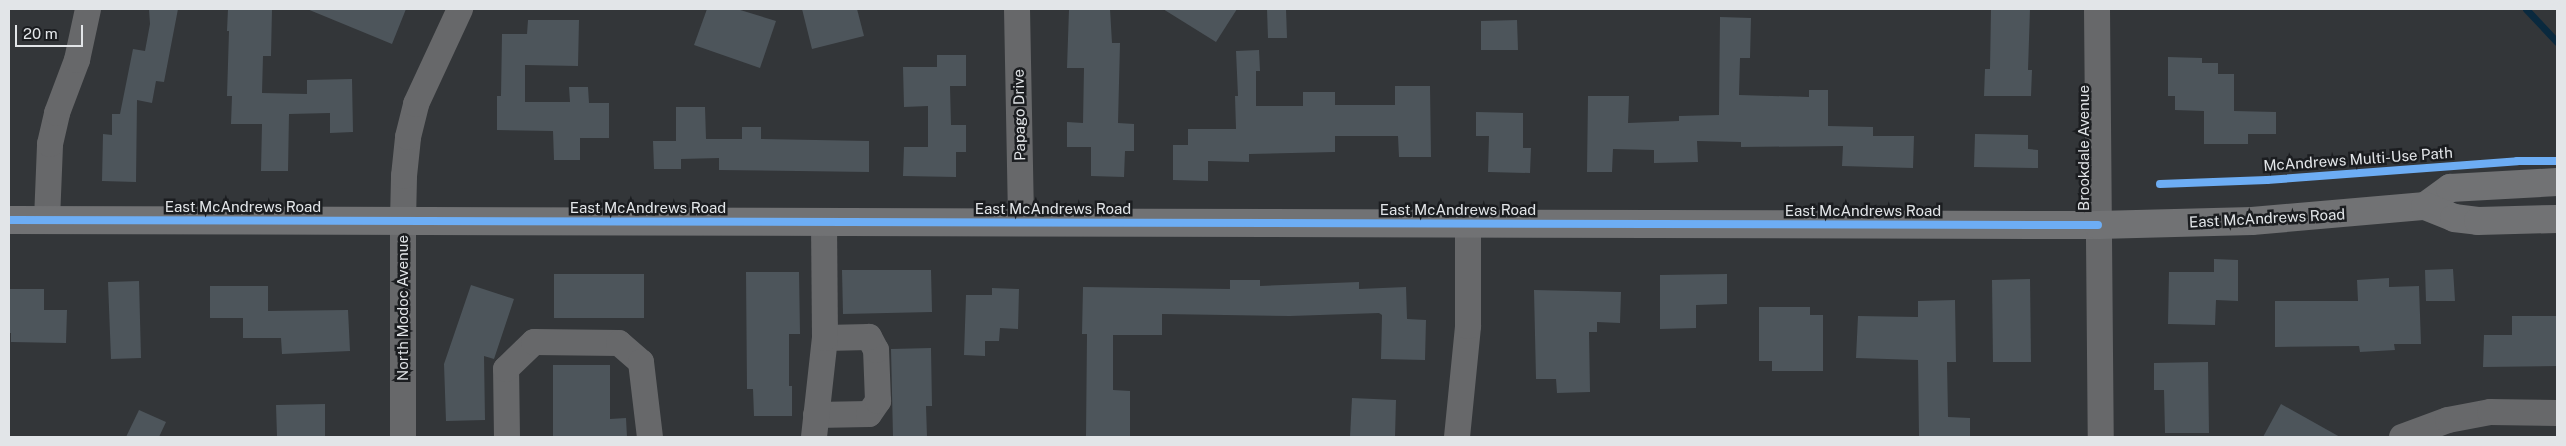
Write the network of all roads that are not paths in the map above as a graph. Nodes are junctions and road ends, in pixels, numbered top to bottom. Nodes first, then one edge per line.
1 (88, 9) edge
2 (460, 9) edge
3 (1017, 9) edge
4 (2097, 9) edge
5 (2557, 182) edge
6 (2425, 206) junction
7 (2557, 219) edge
8 (9, 220) edge
9 (47, 220) junction
10 (403, 221) junction
11 (824, 222) junction
12 (1021, 222) junction
13 (1468, 223) junction
14 (2098, 225) junction
15 (825, 338) junction
16 (2557, 413) edge
17 (815, 426) edge
18 (403, 437) edge
19 (507, 437) edge
20 (650, 437) edge
21 (1457, 437) edge
22 (2101, 437) edge
23 (2402, 437) edge

1 - 9 street
2 - 10 street, North Modoc Avenue
3 - 12 street, Papago Drive
4 - 14 street, Brookdale Avenue
5 - 6 main road
6 - 7 main road, East McAndrews Road
6 - 14 main road, East McAndrews Road
8 - 9 main road, East McAndrews Road
9 - 10 main road, East McAndrews Road
10 - 11 main road, East McAndrews Road
10 - 18 street, North Modoc Avenue
11 - 12 main road, East McAndrews Road
11 - 15 street
12 - 13 main road, East McAndrews Road
13 - 14 main road, East McAndrews Road
13 - 21 street
14 - 22 street, Brookdale Avenue
15 - 17 street
15 - 17 street
16 - 23 street
19 - 20 street

